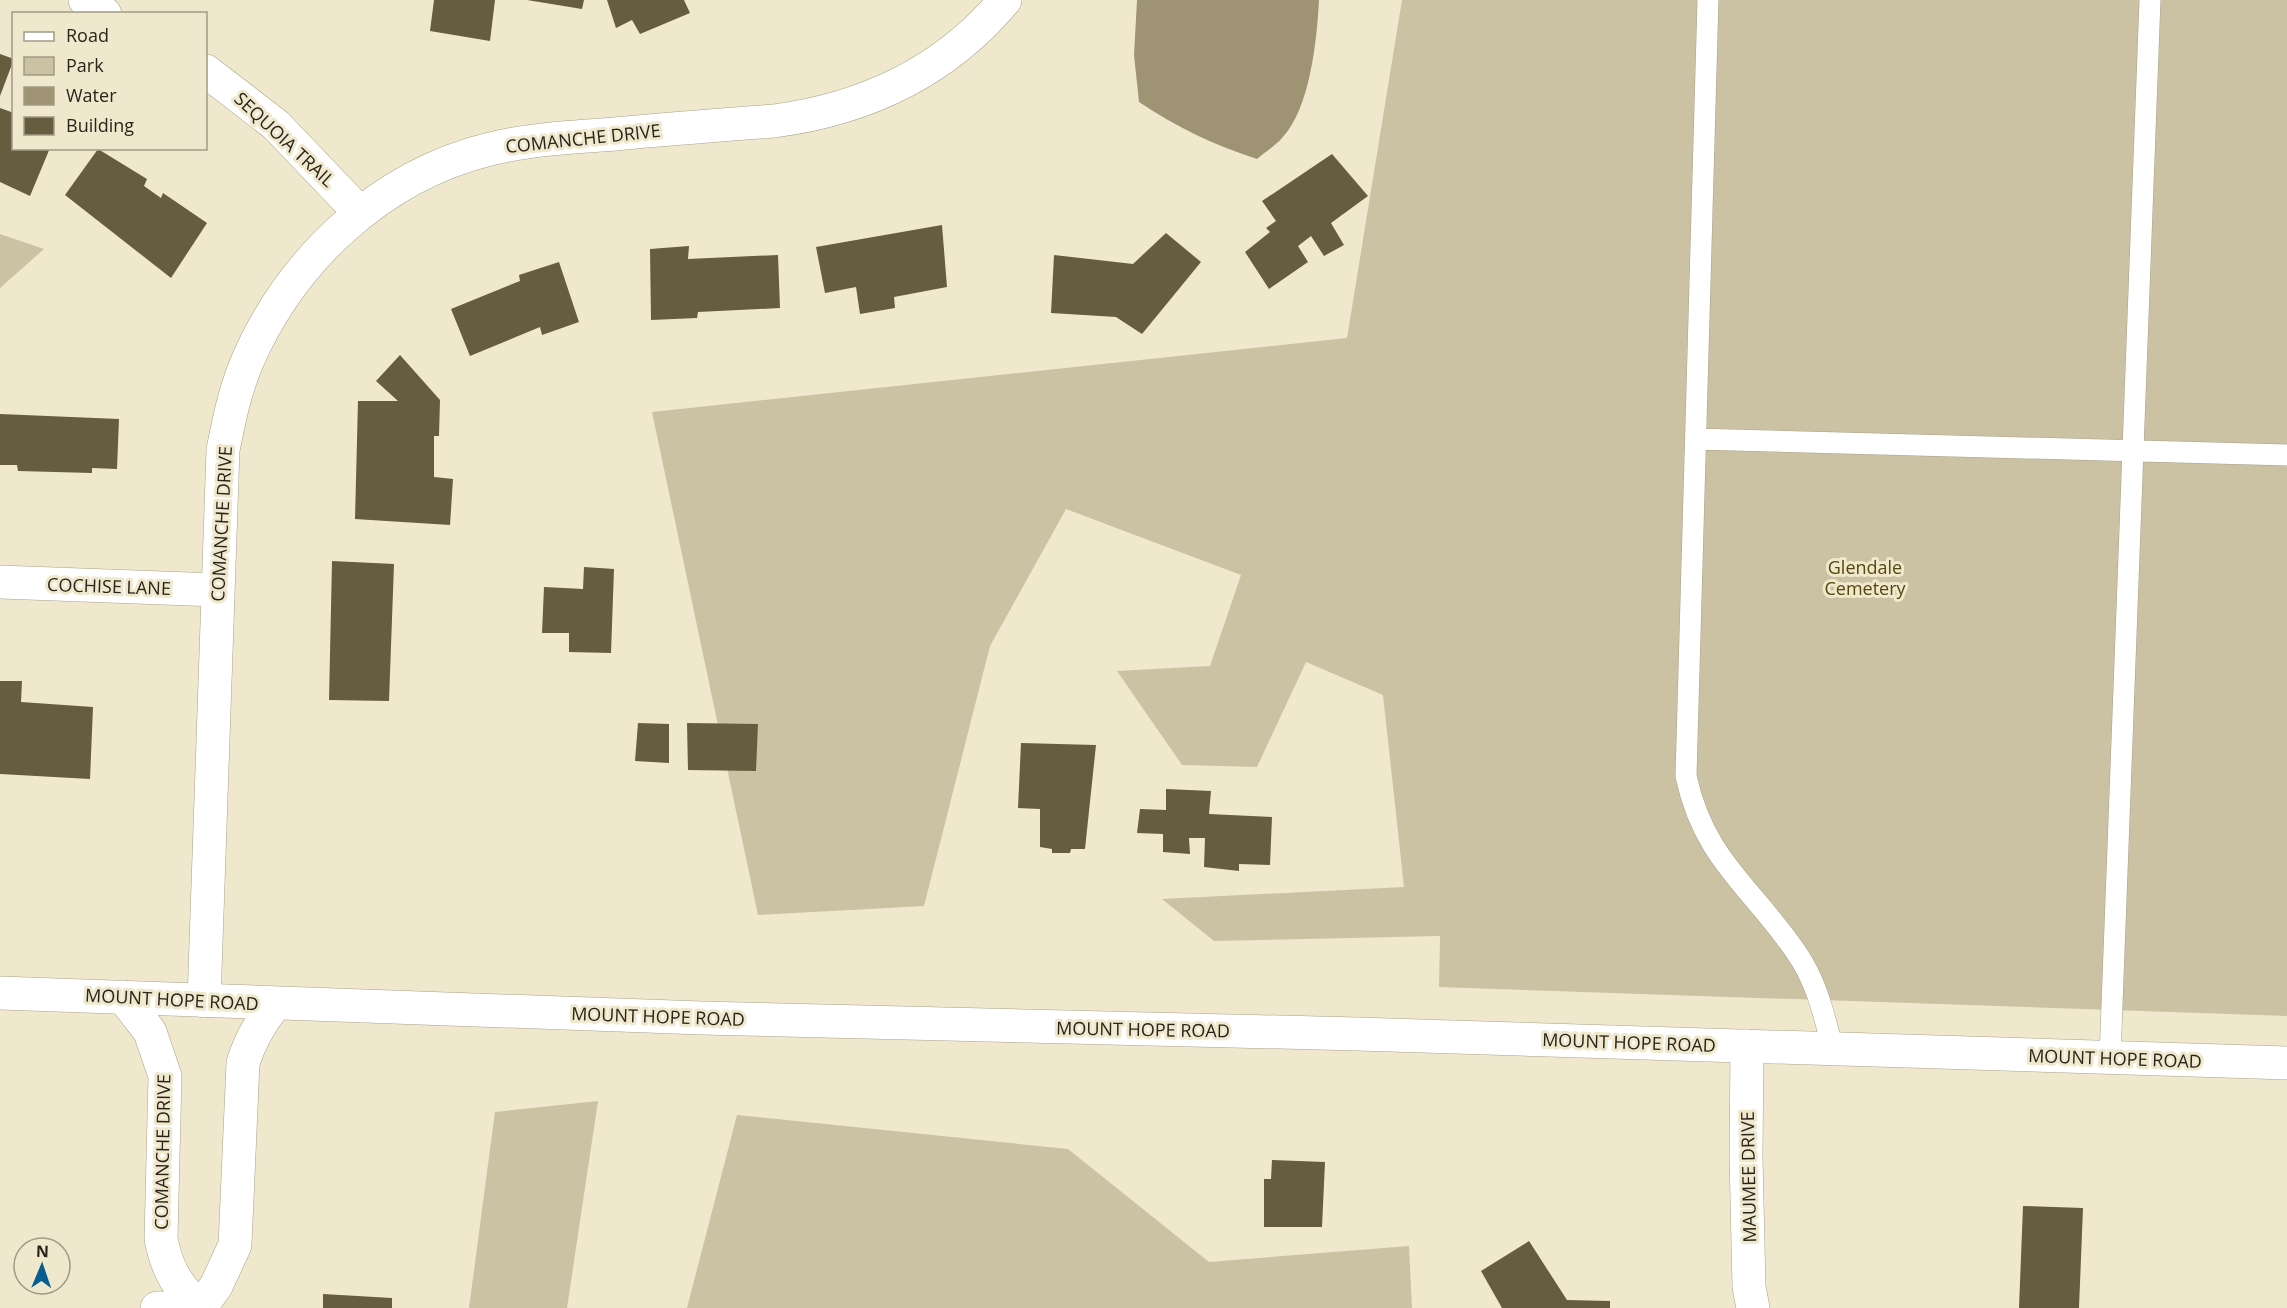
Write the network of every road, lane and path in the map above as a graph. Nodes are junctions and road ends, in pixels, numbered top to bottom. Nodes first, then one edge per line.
1 (85, 0) edge
2 (1005, 0) edge
3 (1708, 0) edge
4 (2150, 0) edge
5 (102, 12) edge
6 (207, 72) edge
7 (360, 213) junction
8 (1696, 439) junction
9 (2134, 450) junction
10 (2287, 455) edge
11 (0, 582) edge
12 (217, 590) junction
13 (0, 993) edge
14 (123, 997) junction
15 (204, 1001) junction
16 (275, 1004) junction
17 (1747, 1046) junction
18 (1833, 1050) junction
19 (2110, 1058) junction
20 (2287, 1064) edge
21 (200, 1307) edge
22 (158, 1308) edge
23 (1753, 1308) edge

1 - 5 street
2 - 7 street, COMANCHE DRIVE
3 - 8 lane
4 - 9 lane
6 - 7 street, SEQUOIA TRAIL
7 - 12 street, COMANCHE DRIVE
8 - 9 lane
8 - 18 lane
9 - 10 lane
9 - 19 lane
11 - 12 street, COCHISE LANE
12 - 15 street, COMANCHE DRIVE
13 - 14 street, MOUNT HOPE ROAD
14 - 15 street, MOUNT HOPE ROAD
14 - 21 street, COMANCHE DRIVE
15 - 16 street, MOUNT HOPE ROAD
16 - 17 street, MOUNT HOPE ROAD
16 - 21 street
17 - 18 street, MOUNT HOPE ROAD
17 - 23 street, MAUMEE DRIVE
18 - 19 street, MOUNT HOPE ROAD
19 - 20 street, MOUNT HOPE ROAD
21 - 22 street

